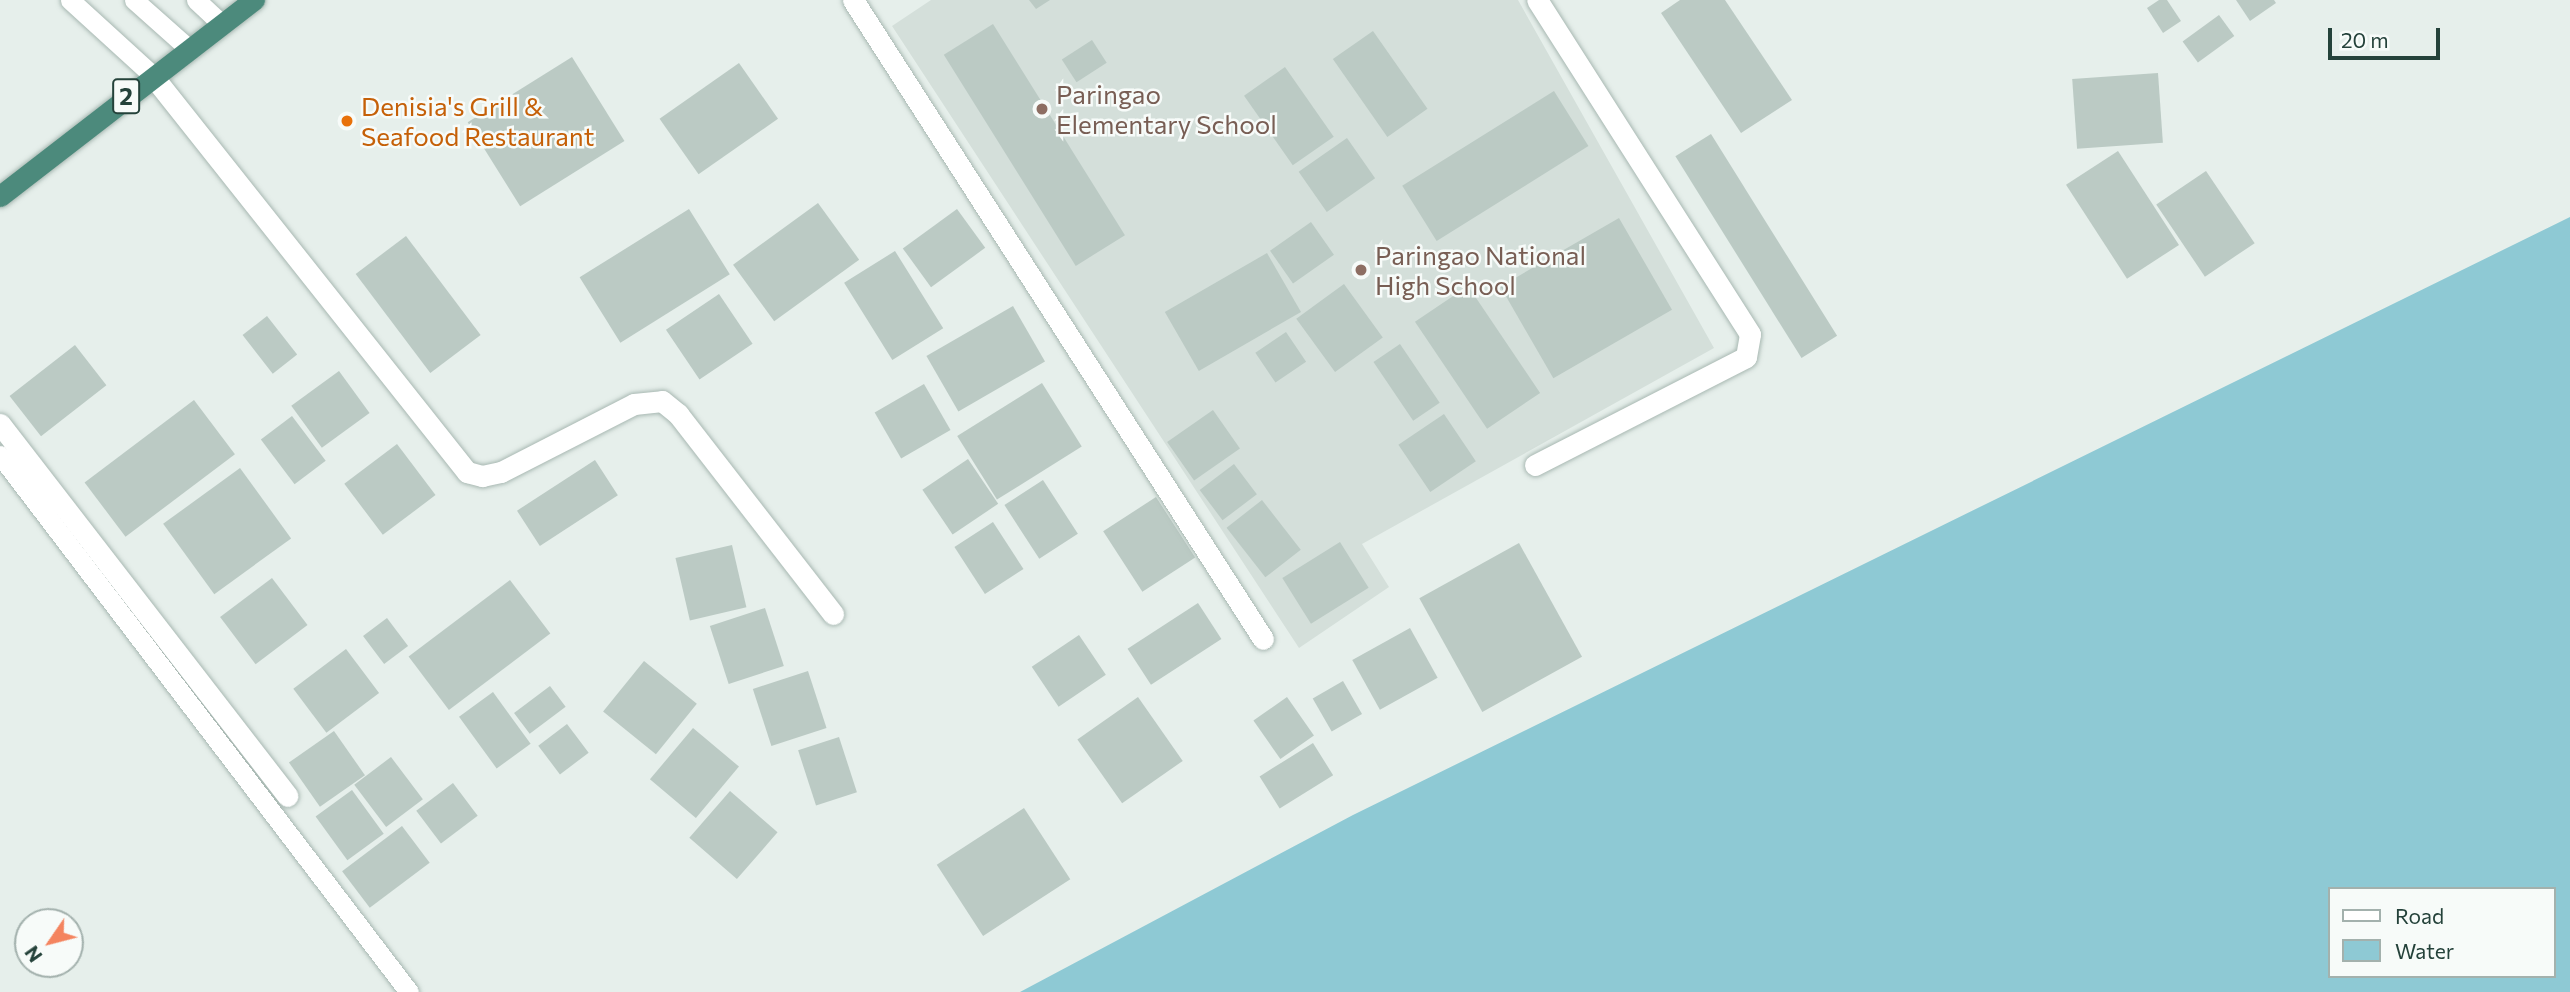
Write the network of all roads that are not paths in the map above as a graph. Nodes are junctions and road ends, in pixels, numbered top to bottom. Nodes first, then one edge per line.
1 (70, 0) edge
2 (134, 0) edge
3 (195, 0) edge
4 (254, 0) edge
5 (853, 0) edge
6 (1537, 0) edge
7 (221, 23) junction
8 (188, 48) junction
9 (152, 75) junction
10 (0, 196) edge
11 (0, 424) edge
12 (0, 455) edge
13 (1535, 465) dead end
14 (833, 614) dead end
15 (1263, 639) dead end
16 (288, 796) dead end
17 (409, 992) edge

1 - 9 lane
2 - 8 lane
3 - 7 lane
4 - 7 highway, 2
5 - 15 street
6 - 13 street
7 - 8 highway, 2
8 - 9 highway, 2
9 - 10 highway, 2
9 - 14 street
11 - 16 street
12 - 17 lane

